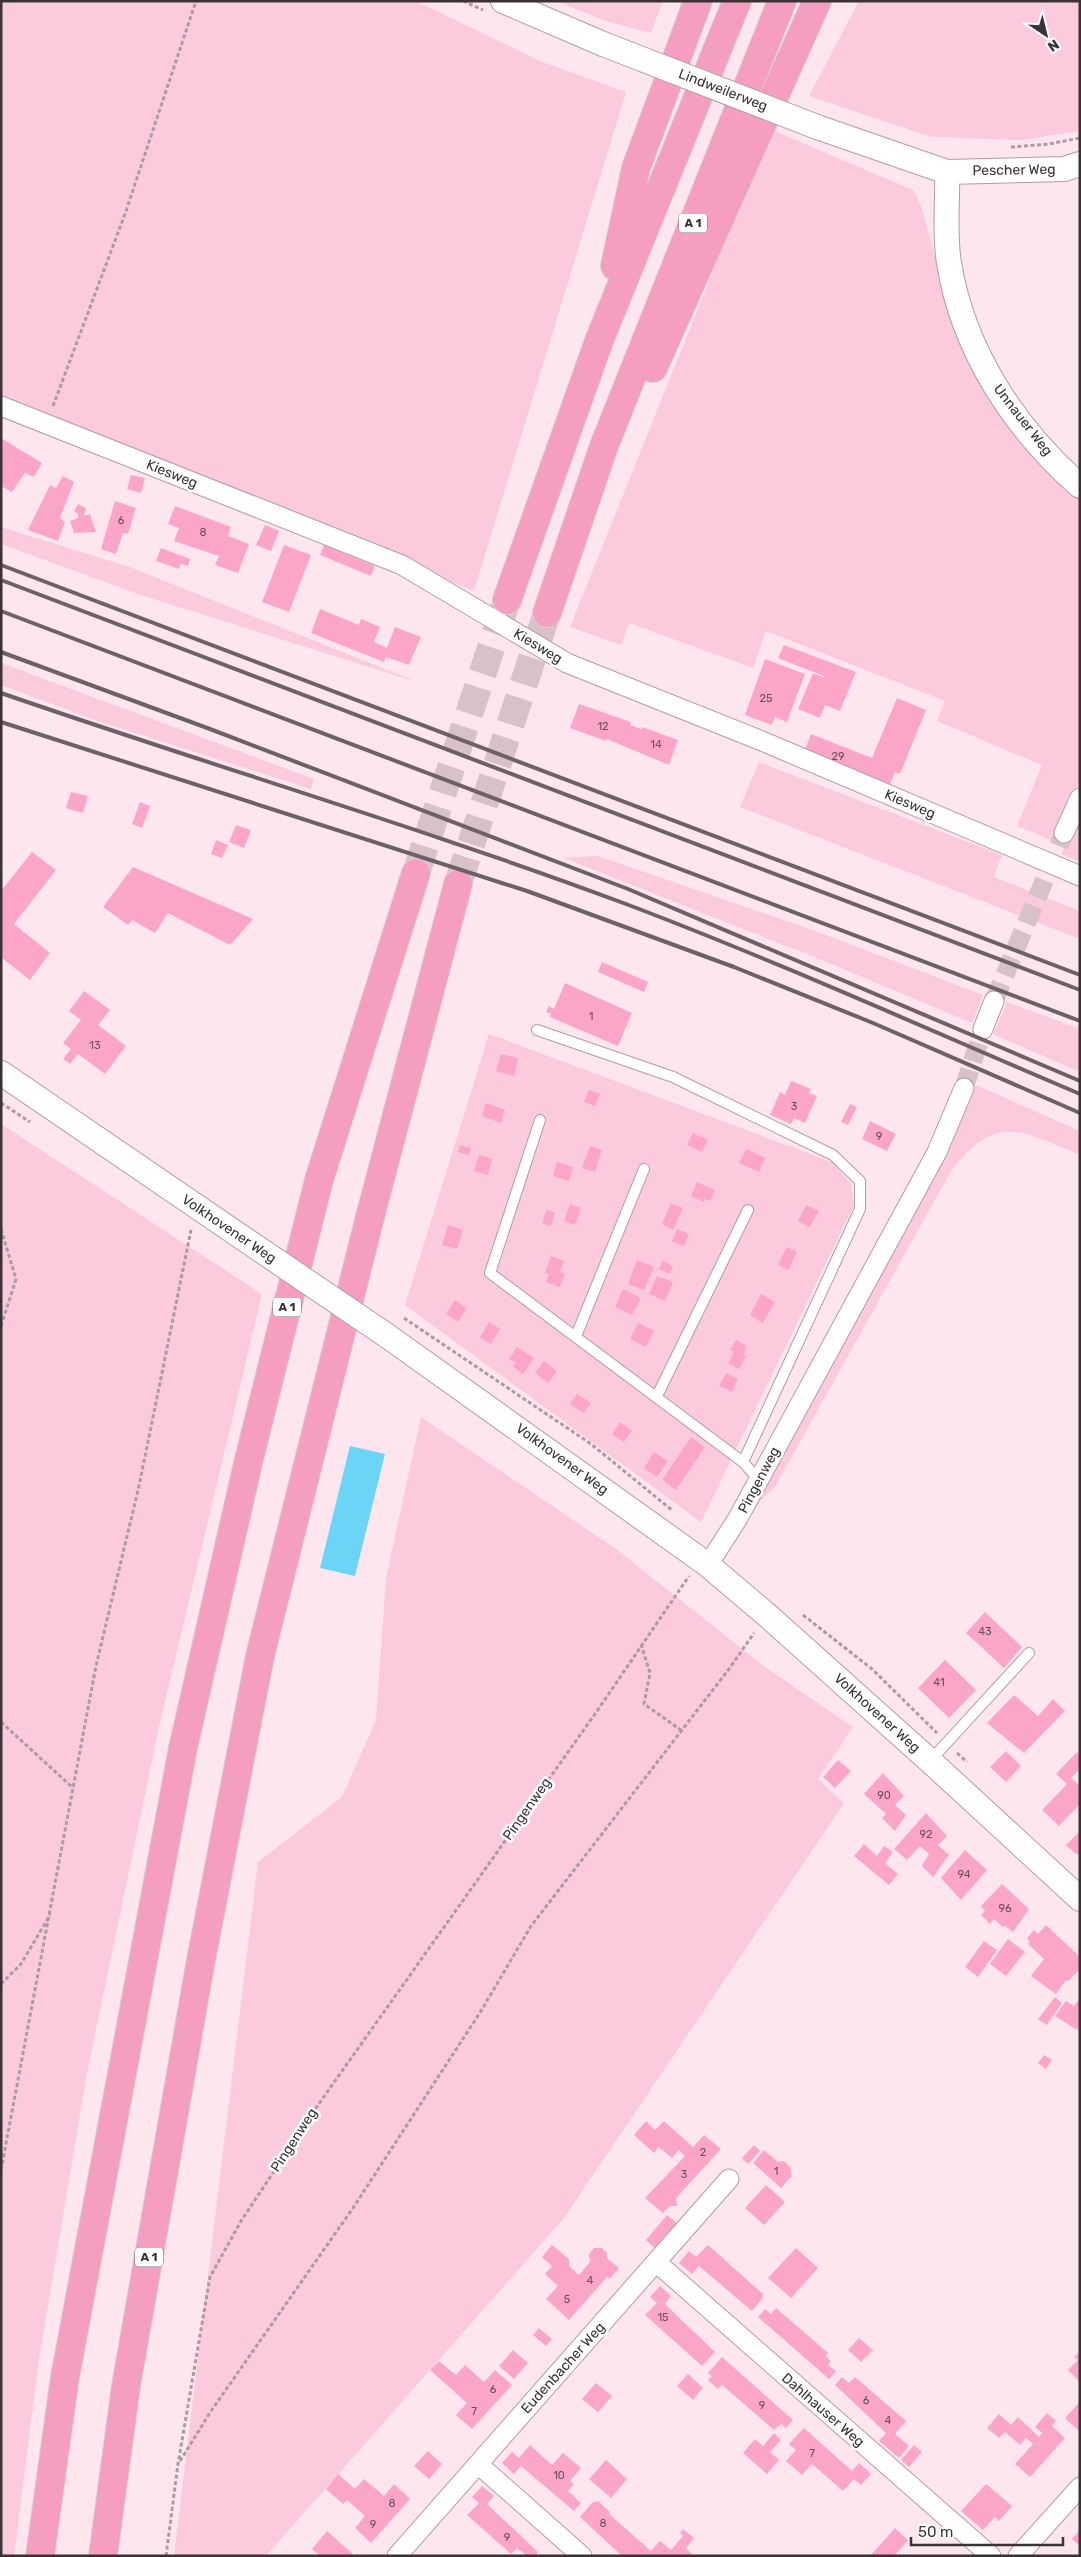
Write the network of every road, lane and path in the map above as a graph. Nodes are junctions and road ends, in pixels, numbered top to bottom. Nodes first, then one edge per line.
1 (196, 1) edge
2 (503, 1) edge
3 (698, 1) edge
4 (737, 1) edge
5 (782, 1) edge
6 (817, 1) edge
7 (1080, 138) edge
8 (1003, 147) dead end
9 (1080, 164) edge
10 (947, 172) junction
11 (599, 340) junction
12 (1, 406) edge
13 (46, 424) junction
14 (604, 446) junction
15 (1080, 486) edge
16 (508, 600) tunnel mouth
17 (546, 613) tunnel mouth
18 (1080, 798) edge
19 (1064, 833) tunnel mouth
20 (416, 873) tunnel mouth
21 (1080, 876) edge
22 (458, 884) tunnel mouth
23 (994, 1001) tunnel mouth
24 (983, 1029) tunnel mouth
25 (537, 1030) dead end
26 (1, 1073) edge
27 (964, 1088) tunnel mouth
28 (540, 1120) dead end
29 (644, 1169) dead end
30 (748, 1210) dead end
31 (1, 1229) edge
32 (191, 1230) dead end
33 (400, 1316) dead end
34 (1, 1326) edge
35 (576, 1336) junction
36 (657, 1396) junction
37 (743, 1462) junction
38 (759, 1480) junction
39 (675, 1512) dead end
40 (680, 1572) dead end
41 (701, 1574) junction
42 (687, 1577) junction
43 (763, 1637) dead end
44 (641, 1644) junction
45 (1029, 1653) dead end
46 (1, 1722) edge
47 (681, 1730) junction
48 (930, 1761) junction
49 (74, 1789) junction
50 (1080, 1899) edge
51 (51, 1912) junction
52 (1, 1984) edge
53 (1, 2170) edge
54 (729, 2179) dead end
55 (657, 2263) junction
56 (178, 2464) junction
57 (478, 2464) junction
58 (1080, 2487) edge
59 (40, 2556) edge
60 (103, 2556) edge
61 (166, 2556) edge
62 (397, 2556) edge
63 (582, 2556) edge
64 (991, 2556) edge
65 (1018, 2556) edge

1 - 13 path
2 - 10 street, Lindweilerweg, bridge
3 - 11 highway
4 - 11 highway
5 - 14 highway, A 1
6 - 14 highway
7 - 8 path
9 - 10 street, Pescher Weg
10 - 15 street, Unnauer Weg
11 - 16 highway
12 - 13 street, Kiesweg
13 - 21 street, Kiesweg
14 - 17 highway, A 1
18 - 19 street
20 - 59 highway, A 1
22 - 60 highway, A 1
23 - 24 street
25 - 37 lane
26 - 41 street, Volkhovener Weg, bridge
27 - 38 street, Pingenweg
28 - 35 lane
29 - 35 lane
30 - 36 lane
31 - 34 path
32 - 49 path
33 - 39 path
35 - 36 lane
36 - 37 lane
37 - 38 lane
38 - 41 street, Pingenweg
40 - 42 path
41 - 42 path, Pingenweg
41 - 42 path
41 - 48 street, Volkhovener Weg
42 - 44 path, Pingenweg
43 - 47 path
44 - 47 path
44 - 56 path, Pingenweg
45 - 48 lane
46 - 49 path
47 - 56 path
48 - 50 street, Volkhovener Weg
49 - 51 path
51 - 52 path
51 - 53 path
54 - 55 street, Eudenbacher Weg
55 - 57 street, Eudenbacher Weg
55 - 64 street, Dahlhauser Weg
56 - 61 path, Pingenweg
57 - 62 street, Eudenbacher Weg
57 - 63 street
58 - 65 street

